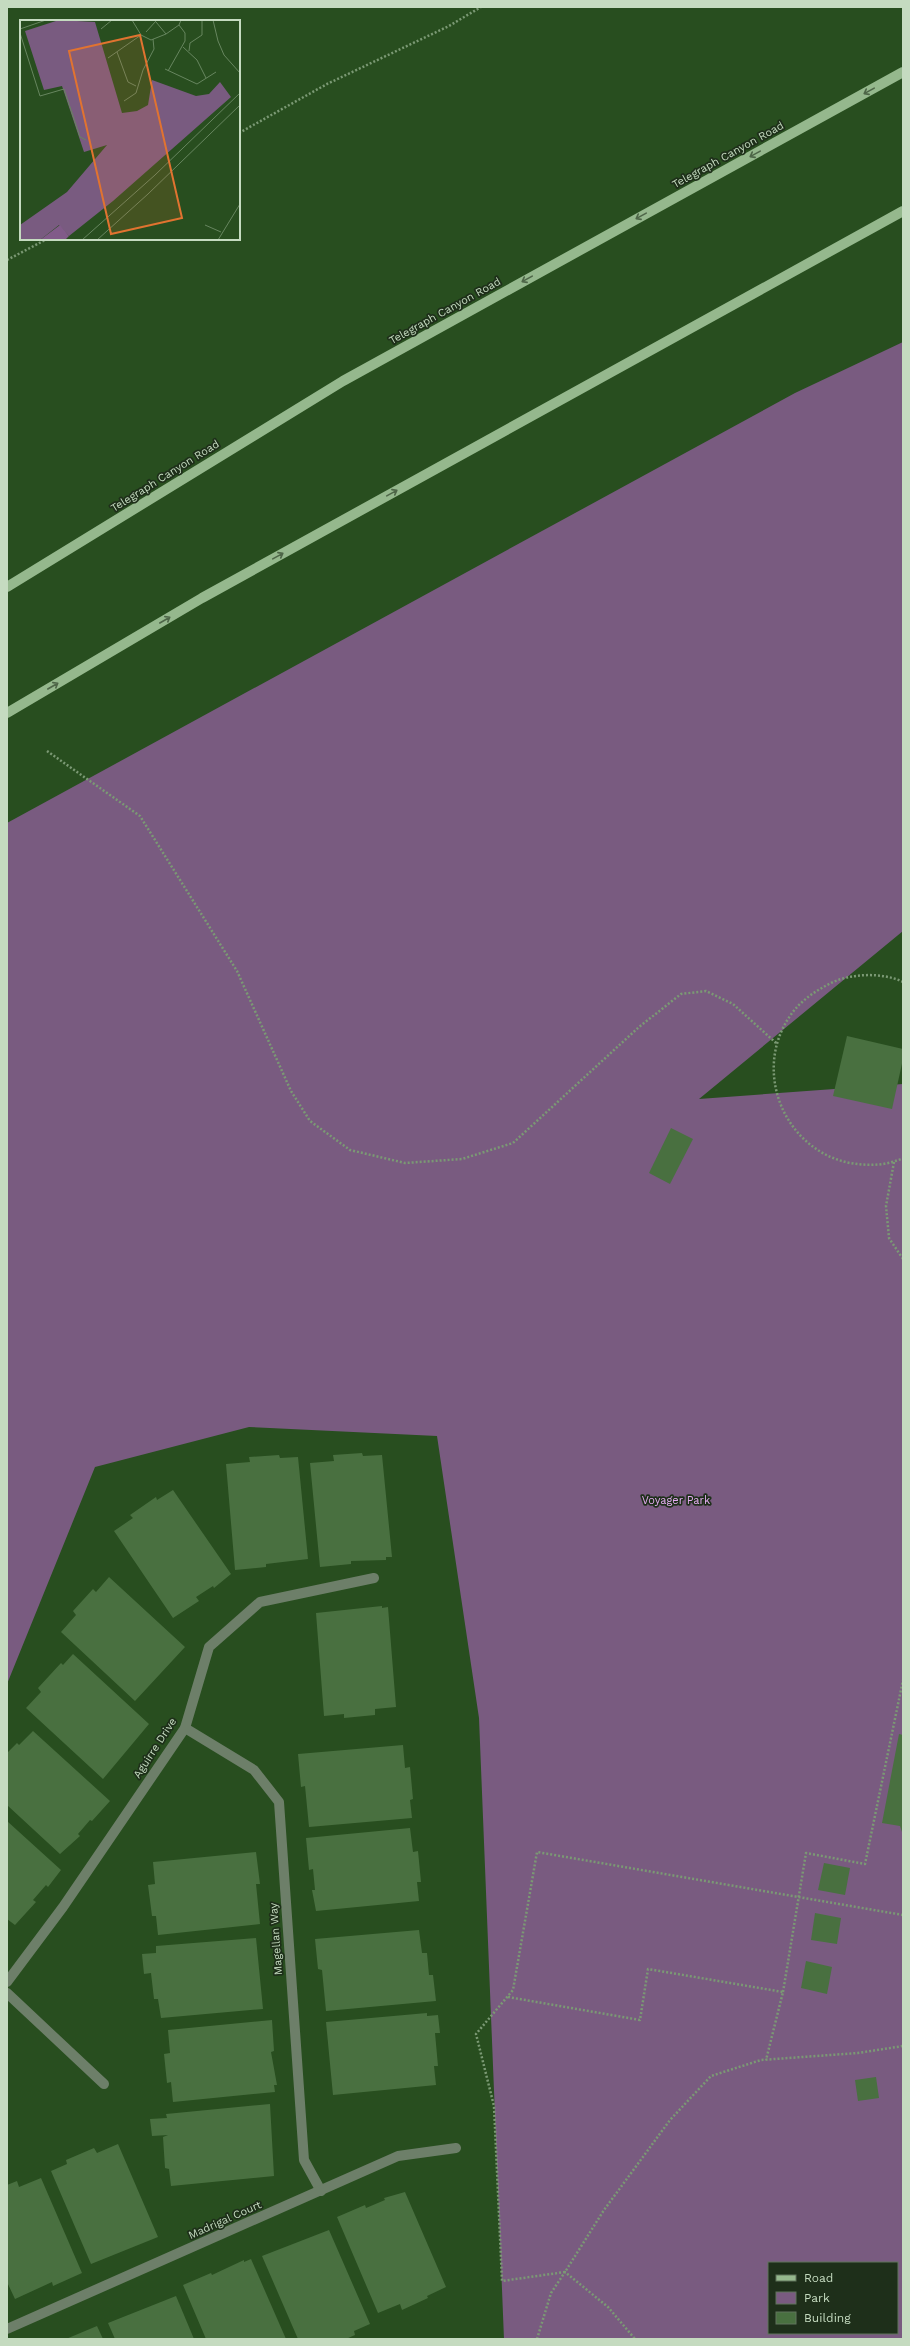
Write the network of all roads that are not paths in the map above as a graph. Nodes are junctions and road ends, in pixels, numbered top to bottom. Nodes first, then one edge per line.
1 (903, 72) edge
2 (903, 211) edge
3 (7, 587) edge
4 (7, 713) edge
5 (374, 1578) dead end
6 (185, 1728) junction
7 (7, 1982) edge
8 (7, 1993) edge
9 (104, 2084) dead end
10 (456, 2148) dead end
11 (321, 2191) junction
12 (7, 2328) edge

1 -> 3 main road, Telegraph Canyon Road
4 -> 2 main road
5 - 6 street, Aguirre Drive
6 - 7 street, Aguirre Drive
6 - 11 street, Magellan Way
8 - 9 street
10 - 11 street, Madrigal Court
11 - 12 street, Madrigal Court

